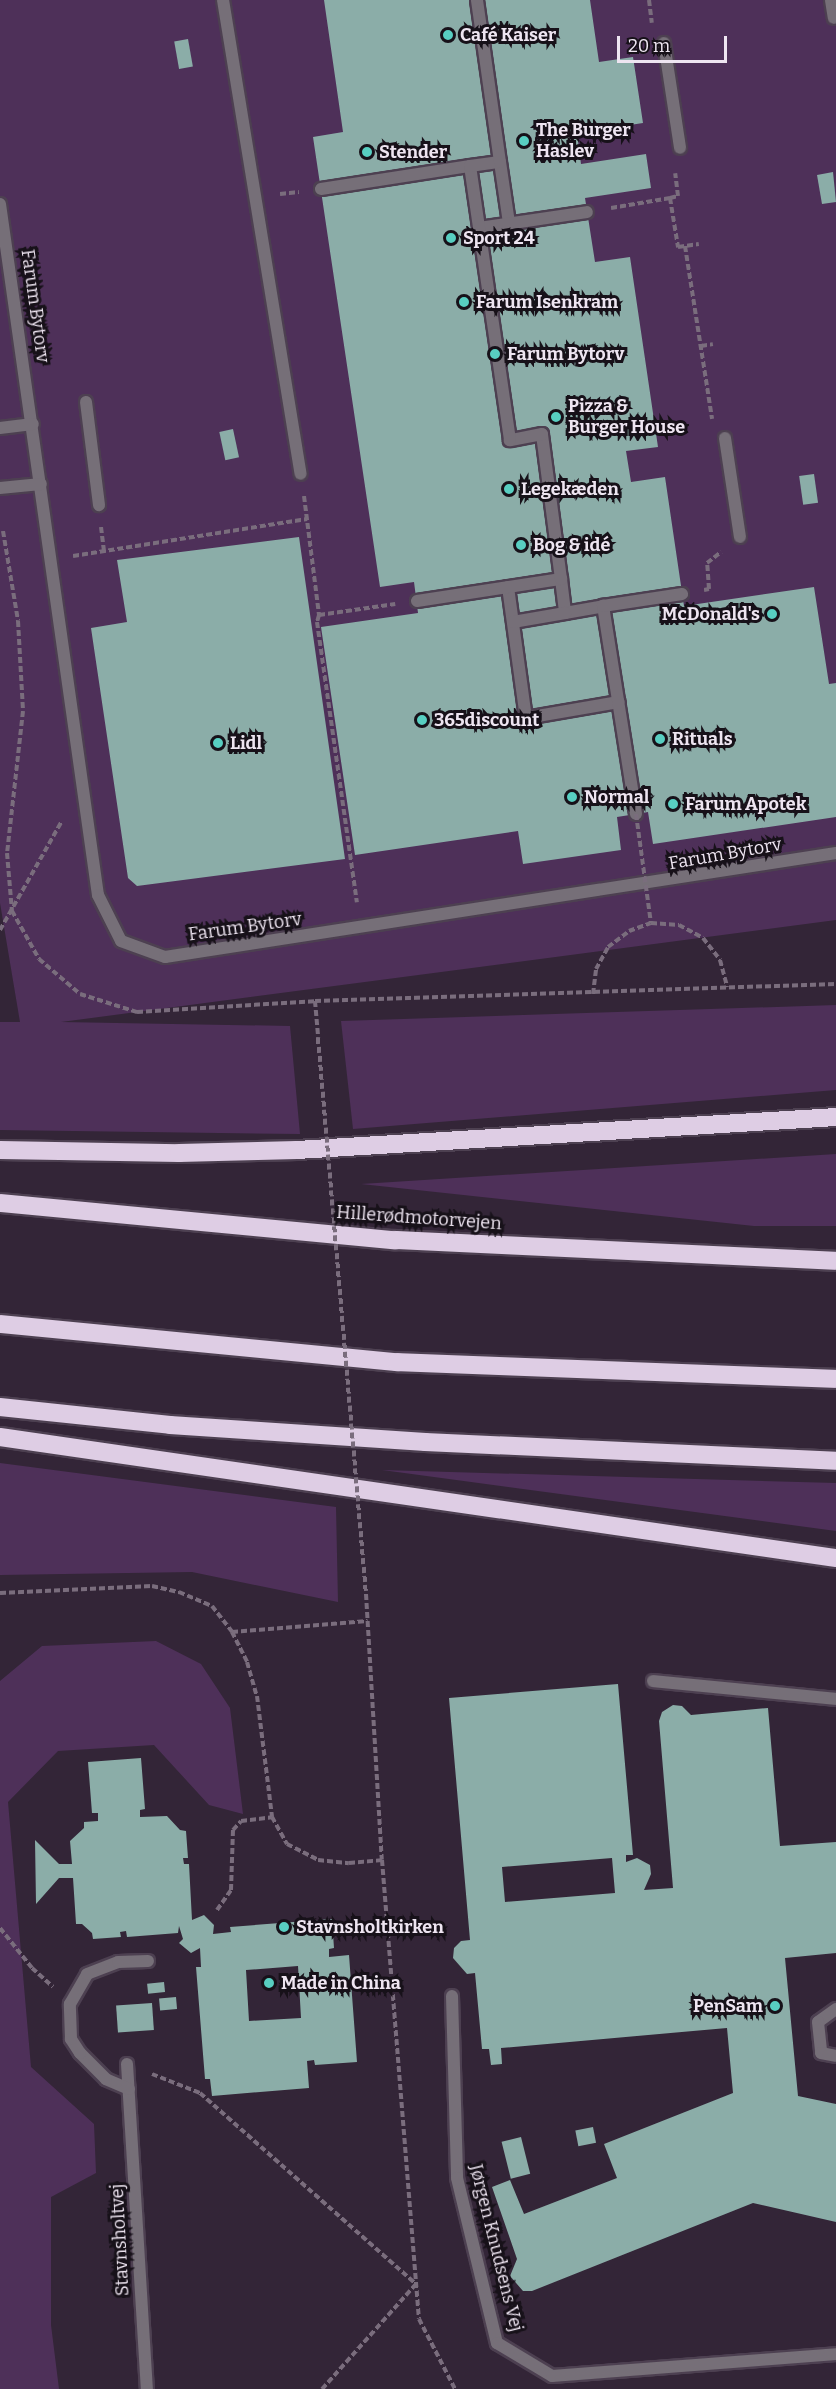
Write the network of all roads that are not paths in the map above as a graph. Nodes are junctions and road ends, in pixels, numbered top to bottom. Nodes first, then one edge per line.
1 (223, 0) edge
2 (477, 0) edge
3 (831, 0) edge
4 (834, 18) dead end
5 (664, 43) dead end
6 (680, 148) dead end
7 (500, 162) junction
8 (470, 166) junction
9 (321, 189) road end
10 (0, 204) edge
11 (587, 212) road end
12 (509, 223) junction
13 (479, 228) junction
14 (86, 402) dead end
15 (33, 424) junction
16 (0, 428) edge
17 (725, 438) road end
18 (301, 474) road end
19 (41, 484) junction
20 (0, 488) edge
21 (99, 505) dead end
22 (740, 537) road end
23 (561, 579) junction
24 (508, 587) junction
25 (682, 594) road end
26 (417, 601) road end
27 (603, 606) junction
28 (565, 613) junction
29 (513, 621) junction
30 (619, 702) junction
31 (636, 814) road end
32 (836, 853) edge
33 (836, 1117) edge
34 (0, 1150) edge
35 (0, 1203) edge
36 (836, 1261) edge
37 (0, 1324) edge
38 (836, 1379) edge
39 (0, 1407) edge
40 (0, 1437) edge
41 (836, 1461) edge
42 (836, 1558) edge
43 (653, 1681) dead end
44 (836, 1699) edge
45 (148, 1961) dead end
46 (452, 1996) dead end
47 (836, 2009) edge
48 (836, 2056) edge
49 (127, 2064) road end
50 (129, 2089) junction
51 (836, 2354) edge
52 (147, 2389) edge

1 - 18 street
2 - 7 street
3 - 4 street
5 - 6 street
7 - 8 street
7 - 12 street
8 - 9 street
8 - 13 street
10 - 15 street, Farum Bytorv
11 - 12 street
12 - 13 street
13 - 23 street
14 - 21 street
15 - 16 street
15 - 19 street, Farum Bytorv
17 - 22 street
19 - 20 street
19 - 32 street, Farum Bytorv
23 - 24 street
23 - 28 street
24 - 26 street
24 - 29 street
25 - 27 street
27 - 28 street
27 - 30 street
28 - 29 street
29 - 30 street
30 - 31 street
33 - 34 highway
35 - 36 highway, Hillerødmotorvejen
37 - 38 highway
39 - 41 highway
40 - 42 highway
43 - 44 street
45 - 50 street
46 - 51 street, Jørgen Knudsens Vej
47 - 48 street
49 - 50 street, Stavnsholtvej
50 - 52 street, Stavnsholtvej

